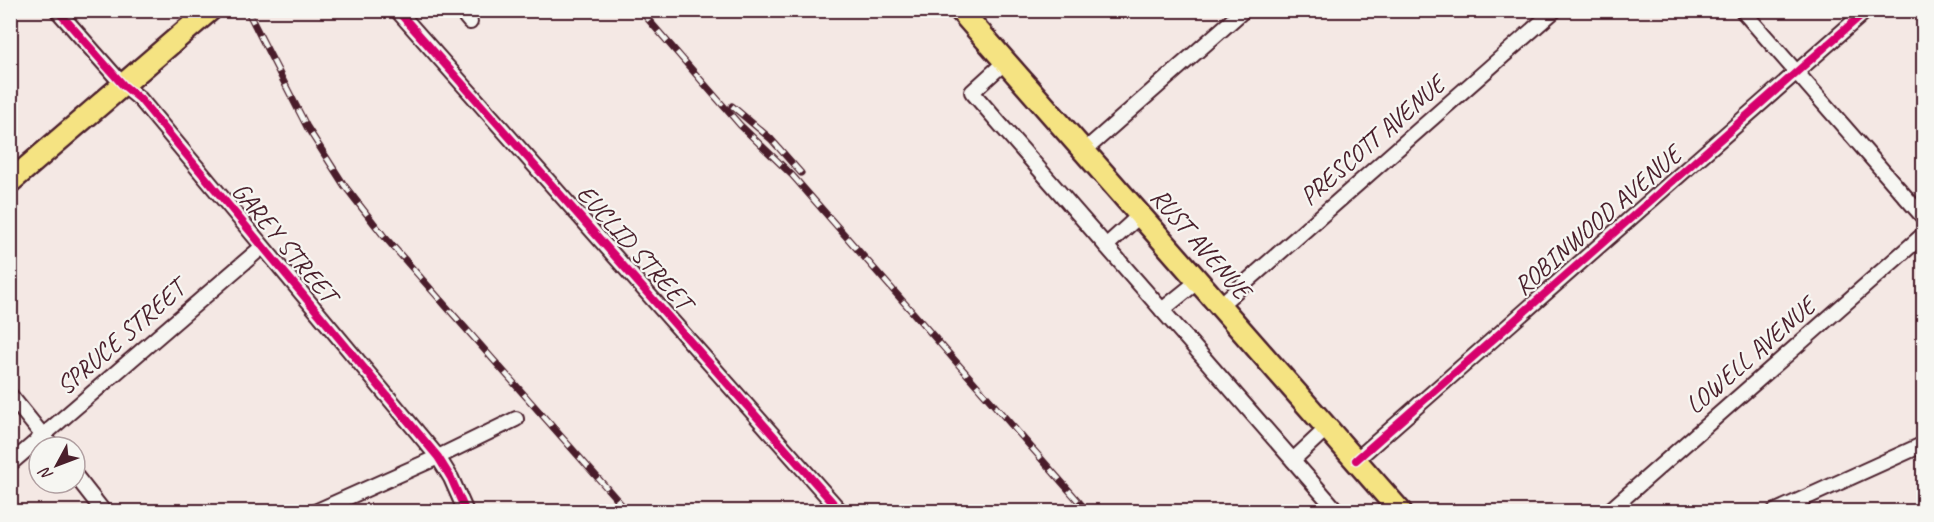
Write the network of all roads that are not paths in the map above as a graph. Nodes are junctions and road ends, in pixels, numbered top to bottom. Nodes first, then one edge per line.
1 (57, 10) edge
2 (210, 10) edge
3 (398, 10) edge
4 (460, 10) edge
5 (960, 10) edge
6 (1244, 10) edge
7 (1556, 10) edge
8 (1742, 10) edge
9 (1867, 10) edge
10 (470, 22) dead end
11 (1006, 61) junction
12 (1796, 73) junction
13 (123, 85) junction
14 (1084, 151) junction
15 (10, 182) edge
16 (1140, 214) junction
17 (1923, 218) edge
18 (1923, 234) edge
19 (1106, 246) junction
20 (262, 247) junction
21 (1198, 281) junction
22 (1219, 306) junction
23 (1162, 310) junction
24 (10, 395) edge
25 (516, 419) dead end
26 (1327, 428) junction
27 (41, 435) edge
28 (55, 435) edge
29 (1923, 444) edge
30 (27, 454) edge
31 (438, 457) junction
32 (1293, 460) junction
33 (1356, 460) junction
34 (10, 464) edge
35 (87, 491) edge
36 (104, 512) edge
37 (315, 512) edge
38 (466, 512) edge
39 (841, 512) edge
40 (1338, 512) edge
41 (1401, 512) edge
42 (1608, 512) edge
43 (1774, 512) edge

1 - 13 street, GAREY STREET
2 - 13 highway
3 - 39 street, EUCLID STREET
4 - 10 street
5 - 11 highway, RUST AVENUE
6 - 14 street
7 - 22 street, PRESCOTT AVENUE
8 - 12 street
9 - 12 street, ROBINWOOD AVENUE
11 - 14 highway, RUST AVENUE
11 - 19 street
12 - 17 street
12 - 33 street, ROBINWOOD AVENUE
13 - 15 highway
13 - 20 street, GAREY STREET
14 - 16 highway, RUST AVENUE
16 - 19 street
16 - 21 highway, RUST AVENUE
18 - 42 street, LOWELL AVENUE
19 - 23 street
20 - 28 street, SPRUCE STREET
20 - 31 street, GAREY STREET
21 - 22 highway, RUST AVENUE
21 - 23 street
22 - 26 highway, RUST AVENUE
23 - 32 street
24 - 27 street
25 - 31 street
26 - 32 street
26 - 33 highway, RUST AVENUE
29 - 43 street
30 - 34 street, SPRUCE STREET
31 - 37 street
31 - 38 street, GAREY STREET
32 - 40 street
33 - 41 highway, RUST AVENUE
35 - 36 street

